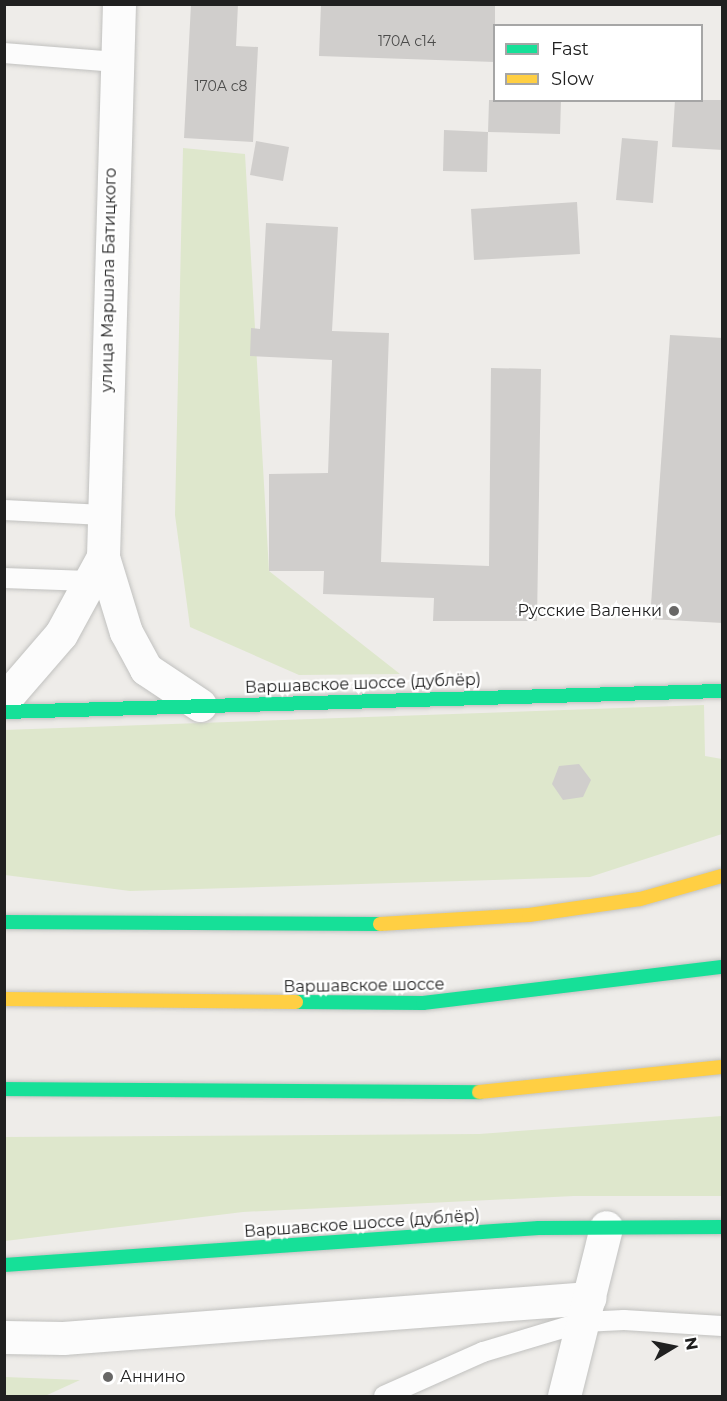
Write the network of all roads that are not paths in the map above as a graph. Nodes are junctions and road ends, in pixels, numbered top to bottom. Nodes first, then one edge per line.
1 (119, 4) edge
2 (4, 52) edge
3 (116, 62) junction
4 (4, 510) edge
5 (104, 515) junction
6 (96, 569) junction
7 (4, 578) edge
8 (723, 691) edge
9 (4, 700) edge
10 (200, 705) junction
11 (4, 712) edge
12 (723, 876) edge
13 (4, 922) edge
14 (723, 967) edge
15 (4, 999) edge
16 (723, 1067) edge
17 (4, 1089) edge
18 (606, 1227) junction
19 (723, 1227) edge
20 (4, 1265) edge
21 (586, 1310) junction
22 (723, 1326) edge
23 (4, 1337) edge
24 (384, 1396) edge
25 (564, 1396) edge

1 - 3 street, улица Маршала Батицкого
2 - 3 lane
3 - 5 street, улица Маршала Батицкого
4 - 5 lane
5 - 6 street, улица Маршала Батицкого
6 - 7 lane
6 - 9 street, улица Маршала Батицкого
6 - 10 street, улица Маршала Батицкого
8 - 10 main road, Варшавское шоссе (дублёр)
10 - 11 main road, Варшавское шоссе (дублёр)
12 - 13 main road
14 - 15 main road, Варшавское шоссе
16 - 17 main road
18 - 19 main road, Варшавское шоссе (дублёр)
18 - 20 main road, Варшавское шоссе (дублёр)
18 - 21 street
21 - 22 lane
21 - 23 street
21 - 24 lane
21 - 25 street

